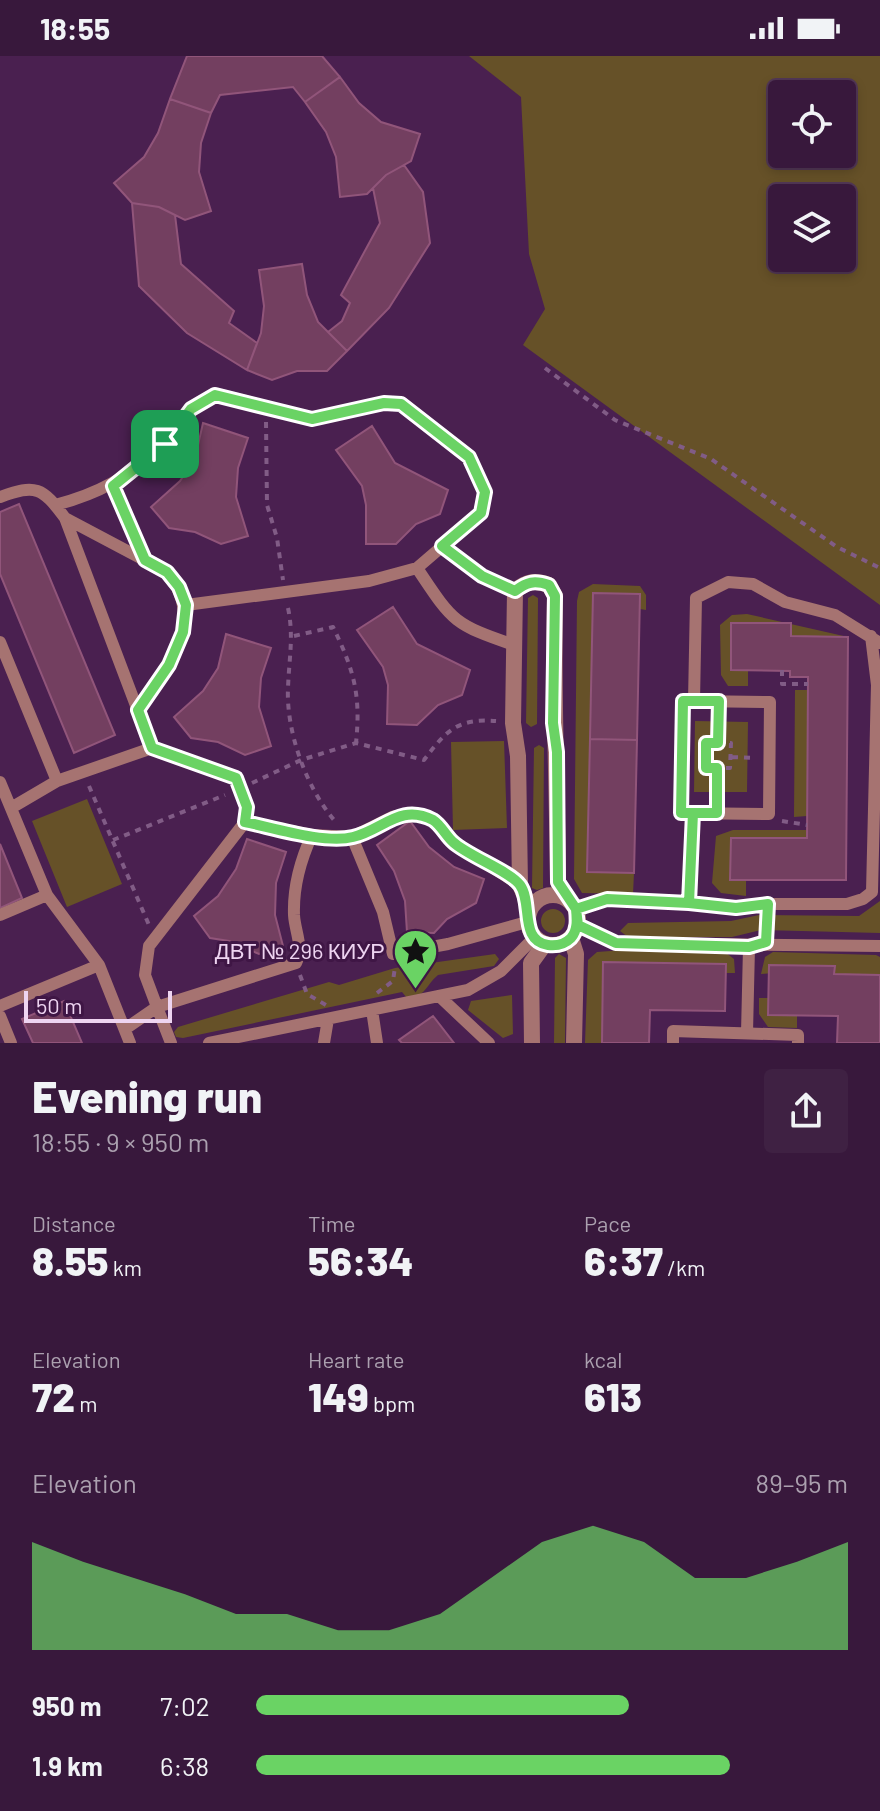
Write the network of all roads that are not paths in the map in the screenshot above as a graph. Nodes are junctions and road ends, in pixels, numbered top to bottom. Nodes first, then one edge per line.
1 (113, 486) junction
2 (0, 497) edge
3 (55, 505) junction
4 (65, 518) junction
5 (442, 546) junction
6 (145, 560) junction
7 (417, 568) junction
8 (515, 591) junction
9 (186, 605) junction
10 (876, 640) edge
11 (0, 642) edge
12 (514, 645) junction
13 (694, 701) junction
14 (138, 710) junction
15 (152, 748) junction
16 (57, 781) junction
17 (0, 782) edge
18 (11, 808) junction
19 (693, 813) junction
20 (245, 822) junction
21 (312, 835) junction
22 (351, 837) junction
23 (520, 885) junction
24 (47, 895) junction
25 (689, 903) junction
26 (0, 915) edge
27 (573, 918) junction
28 (534, 928) junction
29 (880, 946) edge
30 (749, 947) junction
31 (99, 965) junction
32 (439, 996) junction
33 (373, 1004) junction
34 (0, 1006) edge
35 (157, 1007) junction
36 (328, 1013) junction
37 (0, 1016) edge
38 (125, 1029) junction
39 (747, 1033) junction
40 (244, 1039) edge
41 (11, 1043) edge
42 (130, 1043) edge
43 (171, 1043) edge
44 (209, 1043) edge
45 (324, 1043) edge
46 (377, 1043) edge
47 (489, 1043) edge
48 (532, 1043) edge
49 (574, 1043) edge
50 (673, 1043) edge
51 (798, 1043) edge

1 - 3 lane
1 - 5 lane
1 - 6 lane
2 - 3 lane
3 - 4 lane
4 - 6 lane
4 - 14 lane
5 - 7 lane
5 - 8 lane
6 - 9 lane
7 - 9 lane
7 - 12 lane
8 - 12 street
8 - 27 street
9 - 14 lane
10 - 13 lane
10 - 25 lane
11 - 16 lane
12 - 23 street
13 - 19 lane
13 - 19 lane
14 - 15 lane
15 - 16 lane
15 - 20 lane
16 - 18 lane
17 - 18 lane
18 - 24 lane
19 - 25 lane
20 - 21 lane
20 - 35 lane
21 - 22 lane
21 - 35 lane
22 - 23 lane
22 - 28 lane
23 - 28 street
24 - 26 lane
24 - 31 lane
25 - 27 lane
27 - 28 street
27 - 28 street
27 - 30 lane
27 - 49 street
28 - 32 lane
28 - 48 street
29 - 30 lane
30 - 39 lane
31 - 34 lane
31 - 38 lane
32 - 33 lane
32 - 47 lane
33 - 36 lane
33 - 46 lane
35 - 38 lane
35 - 43 lane
36 - 40 lane
36 - 45 lane
37 - 41 lane
38 - 42 lane
39 - 50 lane
39 - 51 lane
40 - 44 lane

